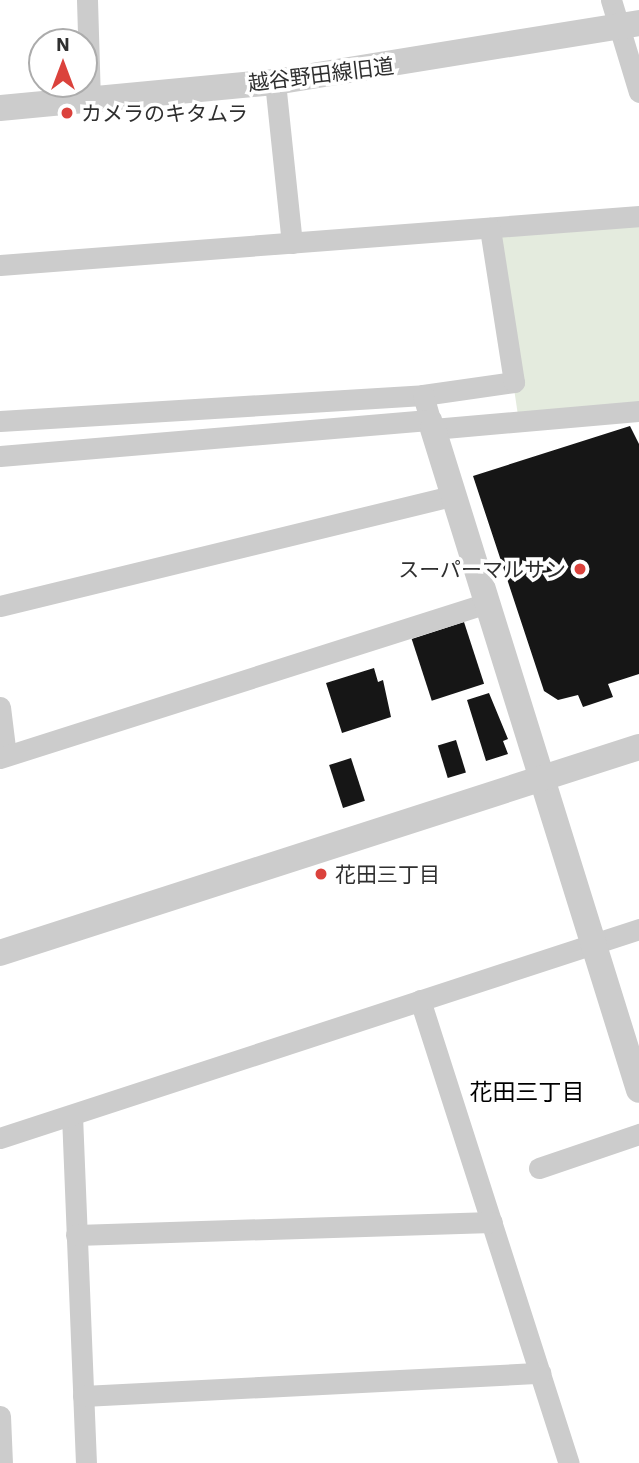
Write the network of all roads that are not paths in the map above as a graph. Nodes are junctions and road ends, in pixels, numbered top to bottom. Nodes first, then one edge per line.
1 (87, 0) edge
2 (611, 0) edge
3 (630, 26) edge
4 (275, 82) junction
5 (639, 92) edge
6 (90, 99) junction
7 (0, 108) edge
8 (639, 216) edge
9 (490, 228) junction
10 (292, 243) junction
11 (0, 265) edge
12 (423, 395) junction
13 (639, 411) edge
14 (0, 421) edge
15 (432, 424) junction
16 (0, 456) edge
17 (452, 496) junction
18 (484, 604) junction
19 (0, 606) edge
20 (0, 707) edge
21 (639, 747) edge
22 (3, 757) edge
23 (539, 780) junction
24 (639, 929) edge
25 (592, 944) junction
26 (0, 953) edge
27 (420, 1000) junction
28 (639, 1090) edge
29 (72, 1115) junction
30 (639, 1135) edge
31 (0, 1138) edge
32 (539, 1168) dead end
33 (492, 1222) junction
34 (76, 1235) junction
35 (540, 1373) junction
36 (83, 1396) junction
37 (0, 1416) edge
38 (2, 1463) edge
39 (86, 1463) edge
40 (569, 1463) edge

1 - 6 street
2 - 3 street
3 - 4 street, 越谷野田線旧道
3 - 5 street
4 - 6 street, 越谷野田線旧道
4 - 10 street
6 - 7 street, 越谷野田線旧道
8 - 9 street
9 - 10 street
9 - 12 street
10 - 11 street
12 - 14 street
12 - 15 street
13 - 15 street
15 - 16 street
15 - 17 street
17 - 18 street
17 - 19 street
18 - 22 street
18 - 23 street
20 - 22 street
21 - 23 street
23 - 25 street
23 - 26 street
24 - 25 street
25 - 27 street
25 - 28 street
27 - 29 street
27 - 33 street
29 - 31 street
29 - 34 street
30 - 32 street
33 - 34 street
33 - 35 street
34 - 36 street
35 - 36 street
35 - 40 street
36 - 39 street
37 - 38 street

